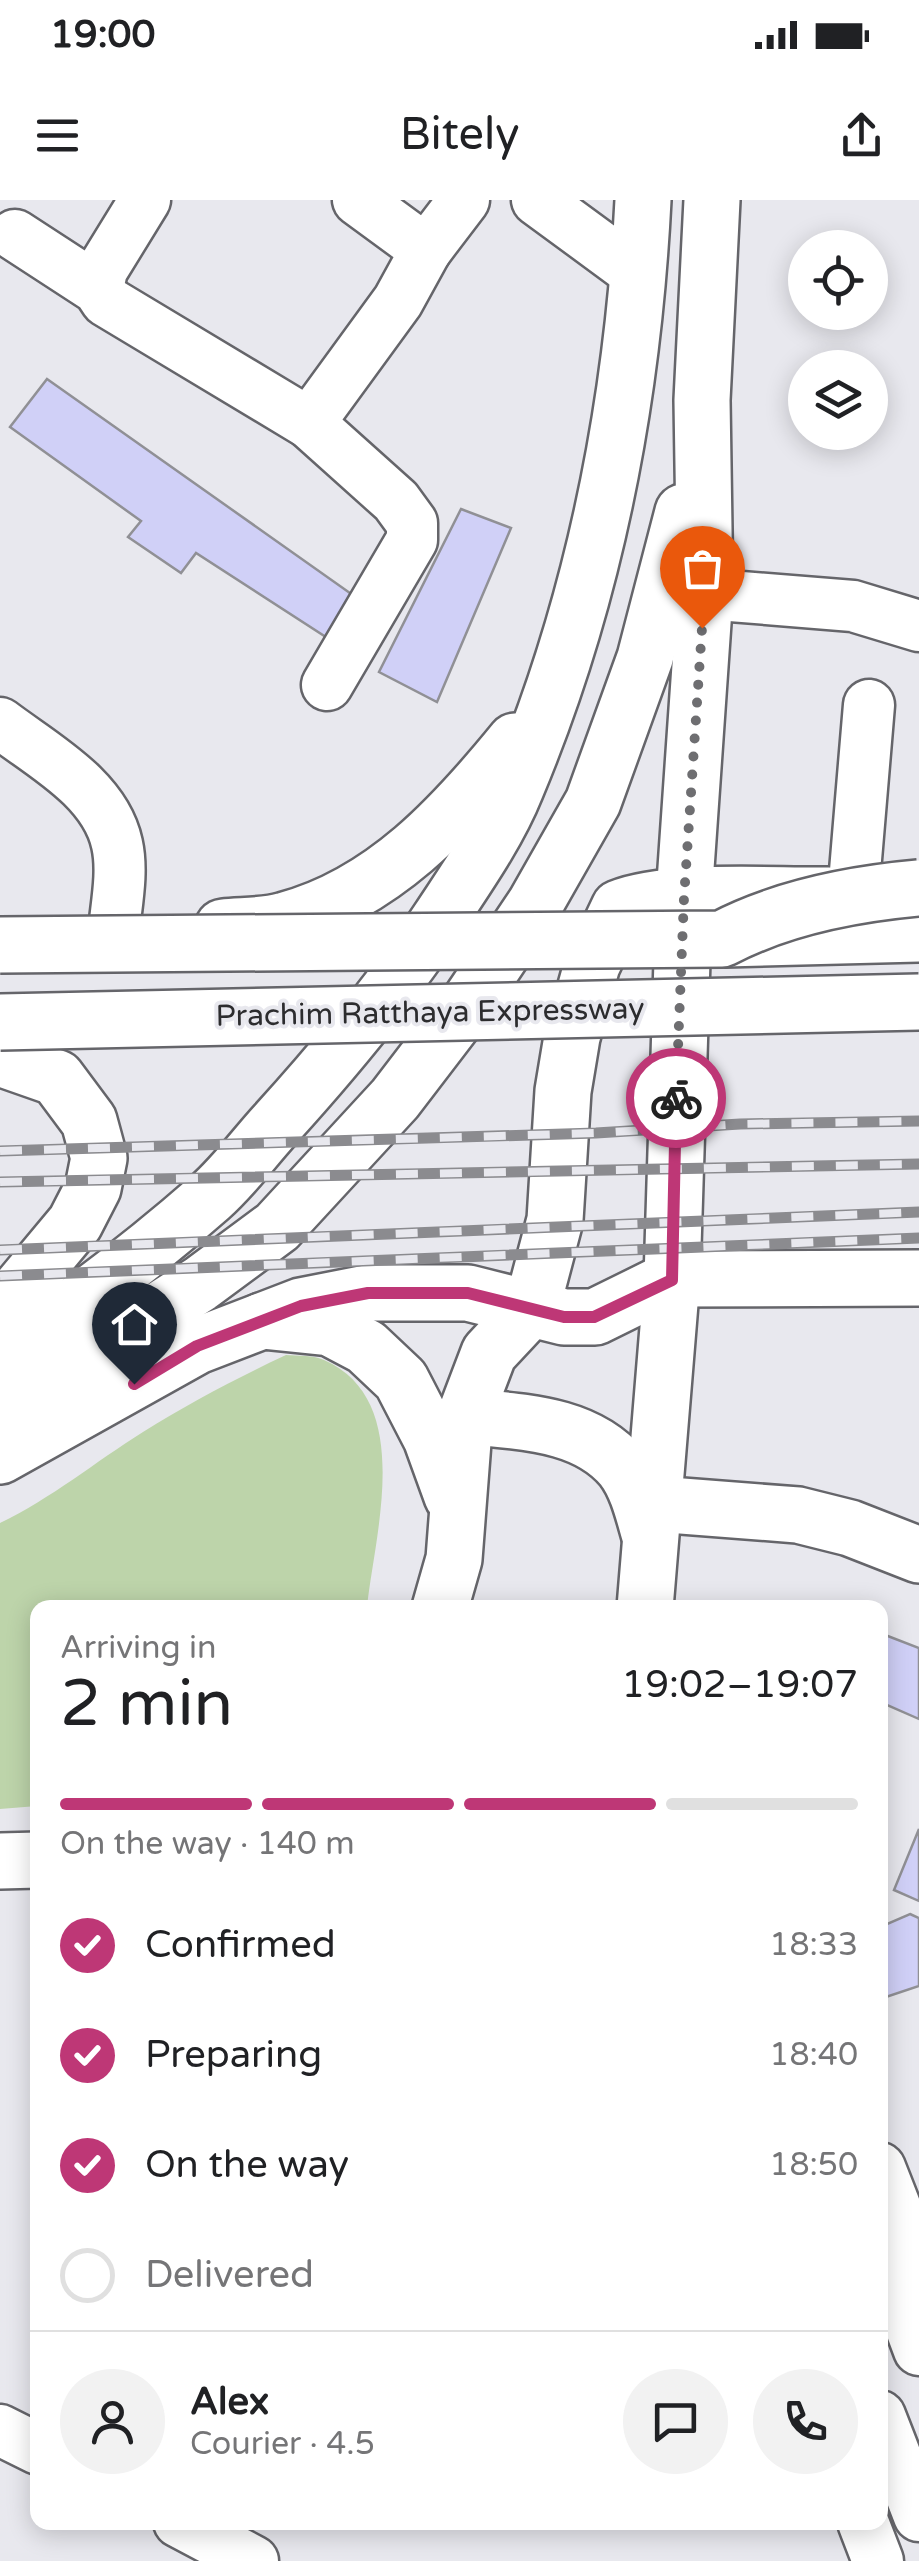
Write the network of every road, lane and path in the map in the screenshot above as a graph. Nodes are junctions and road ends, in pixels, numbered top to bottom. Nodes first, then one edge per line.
1 (145, 200) edge
2 (358, 200) edge
3 (464, 200) edge
4 (537, 200) edge
5 (643, 200) edge
6 (712, 200) edge
7 (15, 235) dead end
8 (426, 250) junction
9 (639, 274) junction
10 (98, 289) junction
11 (702, 400) junction
12 (309, 423) junction
13 (704, 594) junction
14 (919, 626) edge
15 (327, 685) dead end
16 (548, 700) junction
17 (869, 705) dead end
18 (0, 723) edge
19 (688, 825) junction
20 (919, 890) edge
21 (853, 895) junction
22 (756, 896) junction
23 (684, 898) junction
24 (114, 929) junction
25 (0, 931) edge
26 (919, 934) edge
27 (722, 939) junction
28 (0, 946) edge
29 (919, 1002) edge
30 (0, 1022) edge
31 (919, 1024) edge
32 (0, 1058) edge
33 (677, 1068) junction
34 (919, 1278) edge
35 (672, 1280) junction
36 (532, 1307) junction
37 (0, 1313) edge
38 (262, 1321) junction
39 (0, 1358) edge
40 (0, 1412) edge
41 (465, 1416) junction
42 (0, 1456) edge
43 (458, 1513) junction
44 (653, 1521) junction
45 (919, 1554) edge
46 (444, 1600) edge
47 (646, 1600) edge
48 (888, 2189) edge
49 (905, 2233) edge
50 (919, 2350) edge
51 (0, 2430) edge
52 (888, 2437) edge
53 (30, 2445) edge
54 (919, 2516) edge
55 (193, 2530) edge
56 (866, 2530) edge
57 (253, 2561) edge
58 (878, 2561) edge

1 - 10 street
2 - 8 street
3 - 8 street
4 - 9 street
5 - 9 main road
6 - 11 main road
7 - 10 street
8 - 12 street
9 - 16 main road
10 - 12 street
11 - 13 main road
11 - 40 main road
12 - 15 street
13 - 14 street
13 - 19 main road
16 - 24 main road
16 - 39 main road
17 - 21 street
18 - 24 street
19 - 22 main road
19 - 23 main road
20 - 21 main road
20 - 27 main road, bridge
21 - 22 main road
22 - 23 main road
23 - 33 main road
23 - 36 main road
24 - 25 main road
26 - 27 main road
27 - 28 main road, bridge
29 - 30 main road, Prachim Ratthaya Expressway, bridge
31 - 33 main road
32 - 37 main road
33 - 35 main road
34 - 35 main road
35 - 36 main road
35 - 44 main road
36 - 38 main road
36 - 41 main road
38 - 42 main road
38 - 43 main road
41 - 43 main road
41 - 44 main road
43 - 46 main road
44 - 45 main road
44 - 47 main road
48 - 49 street
49 - 50 street
51 - 53 street
52 - 54 street
55 - 57 street
56 - 58 street

